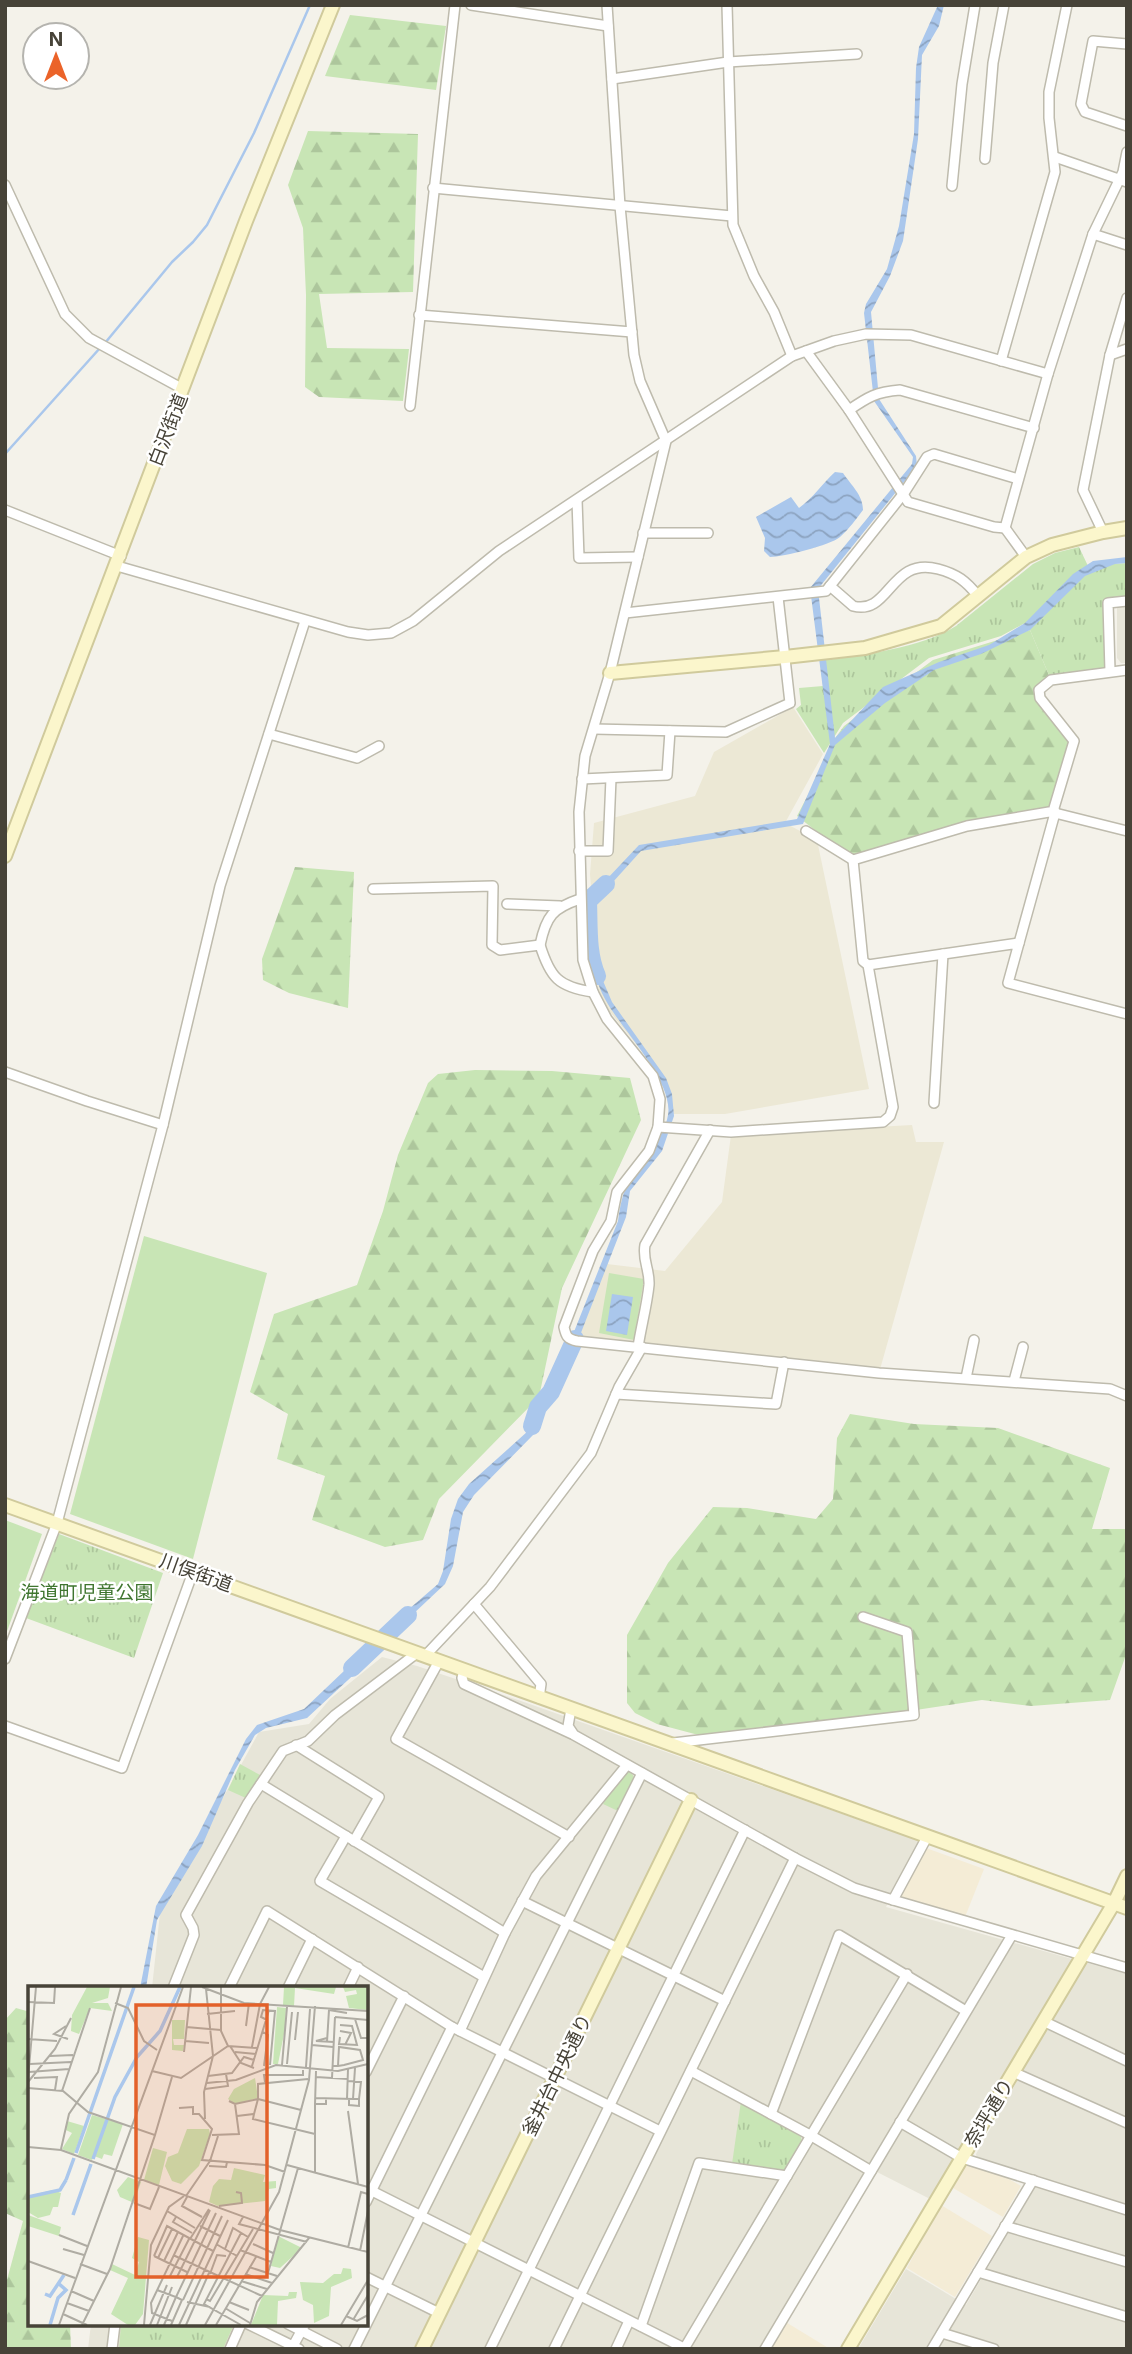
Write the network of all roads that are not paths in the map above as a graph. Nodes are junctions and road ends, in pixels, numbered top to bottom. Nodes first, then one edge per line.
1 (333, 5) edge
2 (455, 5) edge
3 (471, 5) edge
4 (607, 5) edge
5 (727, 5) edge
6 (975, 5) edge
7 (1004, 5) edge
8 (1067, 5) edge
9 (608, 26) junction
10 (1127, 44) edge
11 (857, 54) dead end
12 (729, 62) junction
13 (612, 79) junction
14 (1127, 126) edge
15 (1127, 152) edge
16 (1055, 156) junction
17 (985, 159) dead end
18 (1123, 180) edge
19 (5, 185) edge
20 (952, 186) dead end
21 (433, 188) junction
22 (620, 206) junction
23 (732, 216) junction
24 (1093, 233) junction
25 (1127, 245) edge
26 (1127, 298) edge
27 (419, 315) junction
28 (1116, 331) junction
29 (632, 332) junction
30 (1127, 335) edge
31 (1127, 349) edge
32 (806, 351) junction
33 (1110, 355) junction
34 (792, 356) junction
35 (1001, 361) junction
36 (1048, 374) junction
37 (183, 389) junction
38 (410, 406) dead end
39 (849, 410) junction
40 (1034, 428) junction
41 (666, 441) junction
42 (1018, 479) junction
43 (900, 488) junction
44 (577, 500) junction
45 (5, 510) edge
46 (1005, 528) junction
47 (1127, 528) edge
48 (1103, 532) junction
49 (643, 533) junction
50 (708, 533) dead end
51 (638, 557) junction
52 (1026, 557) junction
53 (119, 561) junction
54 (830, 586) junction
55 (978, 596) junction
56 (778, 597) junction
57 (1127, 601) edge
58 (625, 613) junction
59 (305, 621) junction
60 (785, 657) junction
61 (1127, 670) edge
62 (1110, 671) junction
63 (610, 673) junction
64 (594, 729) junction
65 (670, 731) junction
66 (269, 734) junction
67 (379, 746) dead end
68 (611, 778) junction
69 (582, 779) junction
70 (1055, 813) junction
71 (806, 831) dead end
72 (1127, 831) edge
73 (579, 851) junction
74 (5, 856) edge
75 (853, 860) junction
76 (373, 889) dead end
77 (580, 899) junction
78 (507, 904) dead end
79 (560, 906) junction
80 (1019, 943) junction
81 (540, 944) junction
82 (943, 954) junction
83 (868, 965) junction
84 (593, 992) junction
85 (1127, 1014) edge
86 (5, 1072) edge
87 (934, 1103) dead end
88 (163, 1125) junction
89 (664, 1127) junction
90 (710, 1130) junction
91 (974, 1340) dead end
92 (640, 1347) junction
93 (1023, 1347) dead end
94 (784, 1362) junction
95 (966, 1378) junction
96 (1014, 1381) junction
97 (616, 1394) junction
98 (1127, 1396) edge
99 (5, 1504) edge
100 (57, 1523) junction
101 (193, 1572) junction
102 (474, 1604) junction
103 (863, 1617) dead end
104 (421, 1655) junction
105 (5, 1659) edge
106 (439, 1661) junction
107 (464, 1670) junction
108 (539, 1698) junction
109 (571, 1709) junction
110 (5, 1726) edge
111 (574, 1735) junction
112 (668, 1744) junction
113 (296, 1745) junction
114 (627, 1765) junction
115 (642, 1773) junction
116 (261, 1784) junction
117 (691, 1800) junction
118 (744, 1830) junction
119 (927, 1837) junction
120 (350, 1838) junction
121 (569, 1838) junction
122 (795, 1858) junction
123 (1127, 1876) edge
124 (893, 1900) junction
125 (522, 1901) junction
126 (1114, 1903) junction
127 (1127, 1908) edge
128 (567, 1924) junction
129 (505, 1933) junction
130 (1012, 1936) junction
131 (312, 1939) junction
132 (619, 1950) junction
133 (1083, 1955) junction
134 (358, 1968) junction
135 (1127, 1968) edge
136 (906, 1974) junction
137 (673, 1976) junction
138 (484, 1978) junction
139 (174, 1986) edge
140 (230, 1986) edge
141 (289, 1986) edge
142 (349, 1986) edge
143 (404, 1996) junction
144 (725, 2001) junction
145 (966, 2011) junction
146 (1044, 2021) junction
147 (456, 2029) junction
148 (502, 2052) junction
149 (1127, 2061) edge
150 (368, 2068) edge
151 (691, 2071) junction
152 (1013, 2072) junction
153 (555, 2078) junction
154 (610, 2105) junction
155 (771, 2114) junction
156 (900, 2122) junction
157 (1127, 2123) edge
158 (660, 2131) junction
159 (810, 2135) junction
160 (962, 2158) junction
161 (871, 2171) junction
162 (787, 2176) junction
163 (1032, 2180) junction
164 (369, 2190) edge
165 (1127, 2210) edge
166 (421, 2216) junction
167 (1005, 2226) junction
168 (473, 2243) junction
169 (1127, 2262) edge
170 (528, 2270) junction
171 (978, 2273) junction
172 (368, 2278) edge
173 (385, 2287) junction
174 (579, 2296) junction
175 (439, 2313) junction
176 (1127, 2317) edge
177 (368, 2321) edge
178 (629, 2321) junction
179 (115, 2326) edge
180 (240, 2326) edge
181 (252, 2326) edge
182 (366, 2326) edge
183 (641, 2326) junction
184 (304, 2328) edge
185 (942, 2333) junction
186 (296, 2347) edge
187 (685, 2348) edge
188 (112, 2349) edge
189 (230, 2349) edge
190 (337, 2349) edge
191 (354, 2349) edge
192 (422, 2349) edge
193 (490, 2349) edge
194 (554, 2349) edge
195 (616, 2349) edge
196 (765, 2349) edge
197 (848, 2349) edge
198 (932, 2349) edge
199 (994, 2349) edge

1 - 37 main road, 白沢街道
2 - 21 street
3 - 9 street
4 - 9 street
5 - 12 street
6 - 20 street
7 - 17 street
8 - 16 street
9 - 13 street
10 - 14 street
11 - 12 street
12 - 13 street
12 - 23 street
13 - 22 street
15 - 18 street
16 - 18 street
16 - 35 street
18 - 24 street
19 - 37 street
21 - 22 street
21 - 27 street
22 - 23 street
22 - 29 street
23 - 34 street
24 - 25 street
24 - 36 street
26 - 28 street
27 - 29 street
27 - 38 street
28 - 30 street
28 - 33 street
29 - 41 street
31 - 33 street
32 - 34 street
32 - 35 street
32 - 39 street
33 - 48 street
34 - 41 street
35 - 36 street
36 - 40 street
37 - 53 main road, 白沢街道
39 - 40 street
39 - 43 street
40 - 42 street
41 - 44 street
41 - 49 street
42 - 43 street
42 - 46 street
43 - 46 street
43 - 54 street
44 - 51 street
44 - 59 street
45 - 53 street
46 - 52 street
47 - 48 main road
48 - 52 main road
49 - 50 street
49 - 51 street
51 - 58 street
52 - 55 main road
53 - 59 street
53 - 74 main road, 白沢街道
54 - 55 street
54 - 56 street
55 - 60 main road
56 - 58 street
56 - 60 street
57 - 62 street
58 - 63 street
59 - 66 street
60 - 63 main road
60 - 65 street
61 - 62 street
62 - 70 street
63 - 64 street
64 - 65 street
64 - 69 street
65 - 68 street
66 - 67 street
66 - 88 street
68 - 69 street
68 - 73 street
69 - 73 street
70 - 72 street
70 - 75 street
70 - 80 street
71 - 75 street
73 - 77 street
75 - 83 street
76 - 81 street
77 - 79 street
77 - 84 street
78 - 79 street
79 - 81 street
80 - 82 street
80 - 85 street
81 - 84 street
82 - 83 street
82 - 87 street
83 - 90 street
84 - 89 street
86 - 88 street
88 - 100 street
89 - 90 street
89 - 92 street
90 - 92 street
91 - 95 street
92 - 94 street
92 - 97 street
93 - 96 street
94 - 95 street
94 - 97 street
95 - 96 street
96 - 98 street
97 - 102 street
99 - 100 main road, 川俣街道
100 - 101 main road, 川俣街道
100 - 105 street
101 - 104 main road, 川俣街道
101 - 110 street
102 - 104 street
102 - 108 street
103 - 112 street
104 - 106 main road, 川俣街道
104 - 113 street
106 - 107 main road, 川俣街道
106 - 121 street
107 - 108 main road, 川俣街道
107 - 111 street
108 - 109 main road, 川俣街道
109 - 111 street
109 - 112 main road, 川俣街道
111 - 114 street
112 - 119 main road, 川俣街道
113 - 116 street
113 - 120 street
114 - 115 street
114 - 121 street
115 - 117 street
115 - 128 street
116 - 120 street
116 - 139 street
117 - 118 street
117 - 132 main road, 釜井台中央通り
118 - 122 street
118 - 137 street
119 - 124 street
119 - 126 main road, 川俣街道
120 - 129 street
120 - 138 street
121 - 125 street
122 - 124 street
122 - 144 street
123 - 126 main road, 奈坪通り
124 - 130 street
125 - 128 street
125 - 129 street
126 - 127 main road, 川俣街道
126 - 133 main road, 奈坪通り
128 - 132 street
128 - 148 street
129 - 138 street
130 - 133 street
130 - 145 street
131 - 134 street
131 - 140 street
131 - 141 street
132 - 137 street
132 - 153 main road, 釜井台中央通り
133 - 135 street
133 - 146 main road, 奈坪通り
134 - 142 street
134 - 143 street
136 - 145 street
136 - 155 street
136 - 159 street
137 - 144 street
137 - 154 street
138 - 147 street
143 - 147 street
143 - 150 street
144 - 151 street
145 - 156 street
146 - 149 street
146 - 152 main road, 奈坪通り
147 - 148 street
147 - 164 street
148 - 153 street
148 - 166 street
151 - 155 street
151 - 158 street
152 - 157 street
152 - 160 main road, 奈坪通り
153 - 154 street
153 - 168 main road, 釜井台中央通り
154 - 158 street
154 - 170 street
155 - 159 street
156 - 160 street
156 - 161 street
158 - 174 street
159 - 161 street
159 - 162 street
160 - 163 street
160 - 197 main road, 奈坪通り
161 - 196 street
162 - 183 street
162 - 187 street
163 - 165 street
163 - 167 street
164 - 166 street
166 - 168 street
166 - 173 street
167 - 169 street
167 - 171 street
168 - 170 street
168 - 175 main road, 釜井台中央通り
170 - 174 street
170 - 193 street
171 - 176 street
171 - 185 street
172 - 173 street
173 - 175 street
173 - 177 street
174 - 178 street
174 - 194 street
175 - 192 main road, 釜井台中央通り
178 - 183 street
178 - 195 street
179 - 188 street
180 - 189 street
181 - 186 street
182 - 191 street
183 - 187 street
184 - 186 street
184 - 190 street
185 - 198 street
185 - 199 street

